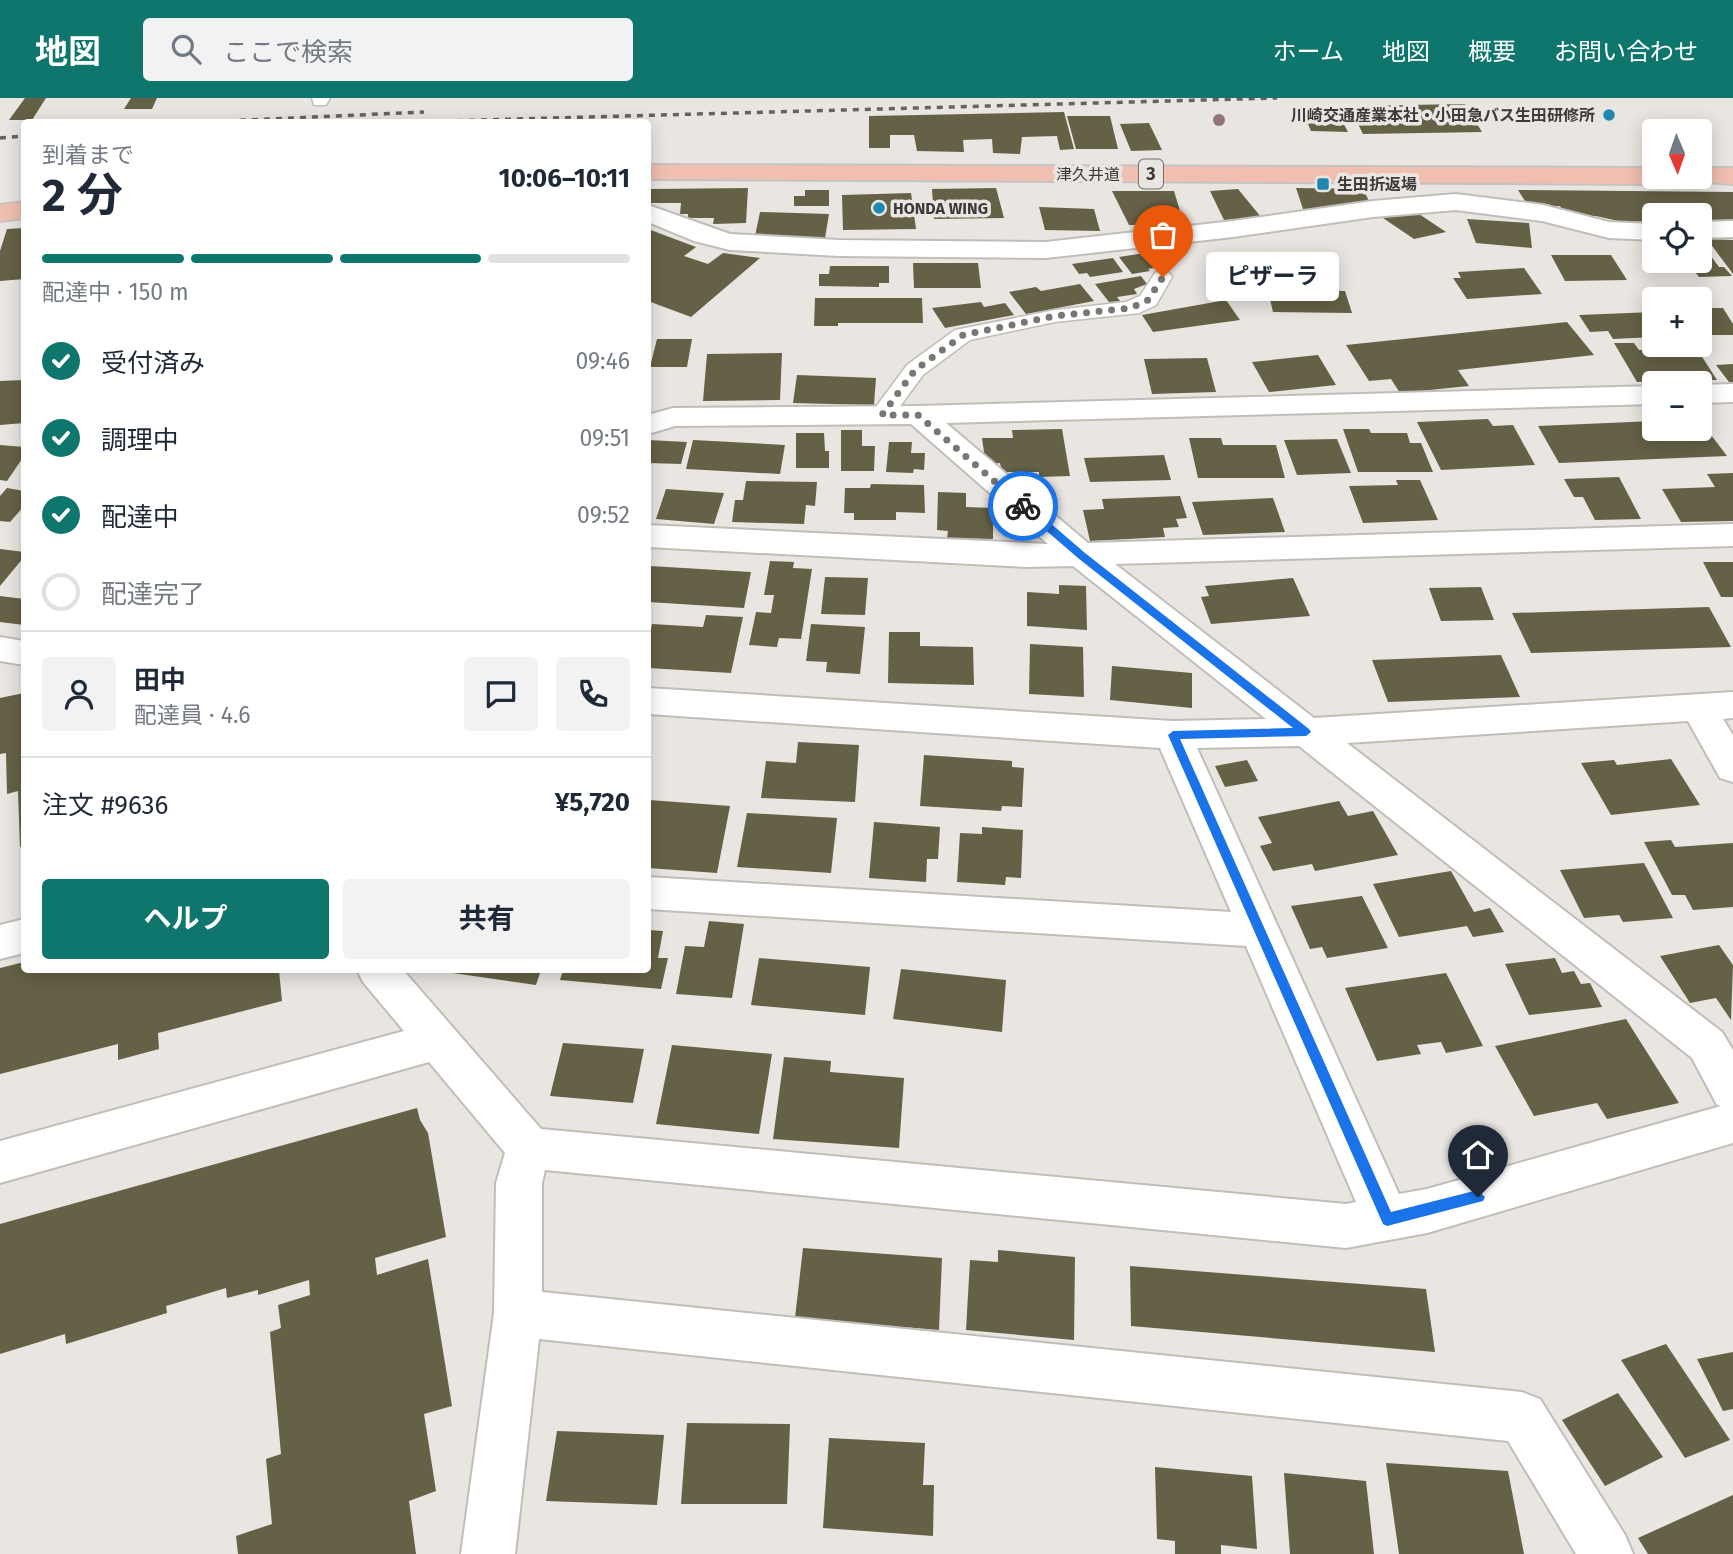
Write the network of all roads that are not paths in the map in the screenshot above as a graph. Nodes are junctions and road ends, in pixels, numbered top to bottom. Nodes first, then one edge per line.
1 (651, 172) edge
2 (1642, 176) edge
3 (1712, 176) edge
4 (1733, 176) edge
5 (21, 210) edge
6 (0, 214) edge
7 (651, 214) edge
8 (1733, 229) edge
9 (1712, 230) edge
10 (1642, 231) edge
11 (1163, 277) dead end
12 (1733, 393) edge
13 (1712, 394) edge
14 (1642, 395) edge
15 (882, 415) junction
16 (918, 415) junction
17 (651, 424) edge
18 (651, 536) edge
19 (1733, 536) edge
20 (1081, 555) junction
21 (0, 649) edge
22 (21, 652) edge
23 (651, 701) edge
24 (1716, 705) edge
25 (1306, 732) junction
26 (1173, 735) junction
27 (1733, 768) edge
28 (651, 893) edge
29 (1258, 930) junction
30 (21, 937) edge
31 (0, 942) edge
32 (381, 973) edge
33 (440, 1040) junction
34 (1720, 1046) edge
35 (1733, 1091) edge
36 (1733, 1123) edge
37 (529, 1148) junction
38 (0, 1162) edge
39 (1387, 1220) junction
40 (518, 1313) junction
41 (488, 1554) edge
42 (1606, 1554) edge

1 - 2 main road, 津久井道 / 3
3 - 4 main road
5 - 6 main road
7 - 10 street
8 - 9 street
11 - 15 lane
12 - 13 street
14 - 16 street
15 - 16 street
15 - 17 street
16 - 20 street
18 - 20 street
19 - 20 street
20 - 25 street
21 - 22 street
23 - 26 street
24 - 25 street
24 - 27 street
25 - 26 street
25 - 34 street
26 - 29 street
28 - 29 street
29 - 39 street
30 - 31 street
32 - 33 street
33 - 37 street
33 - 38 street
34 - 35 street
36 - 39 street
37 - 39 street
37 - 40 street
40 - 41 street
40 - 42 street

